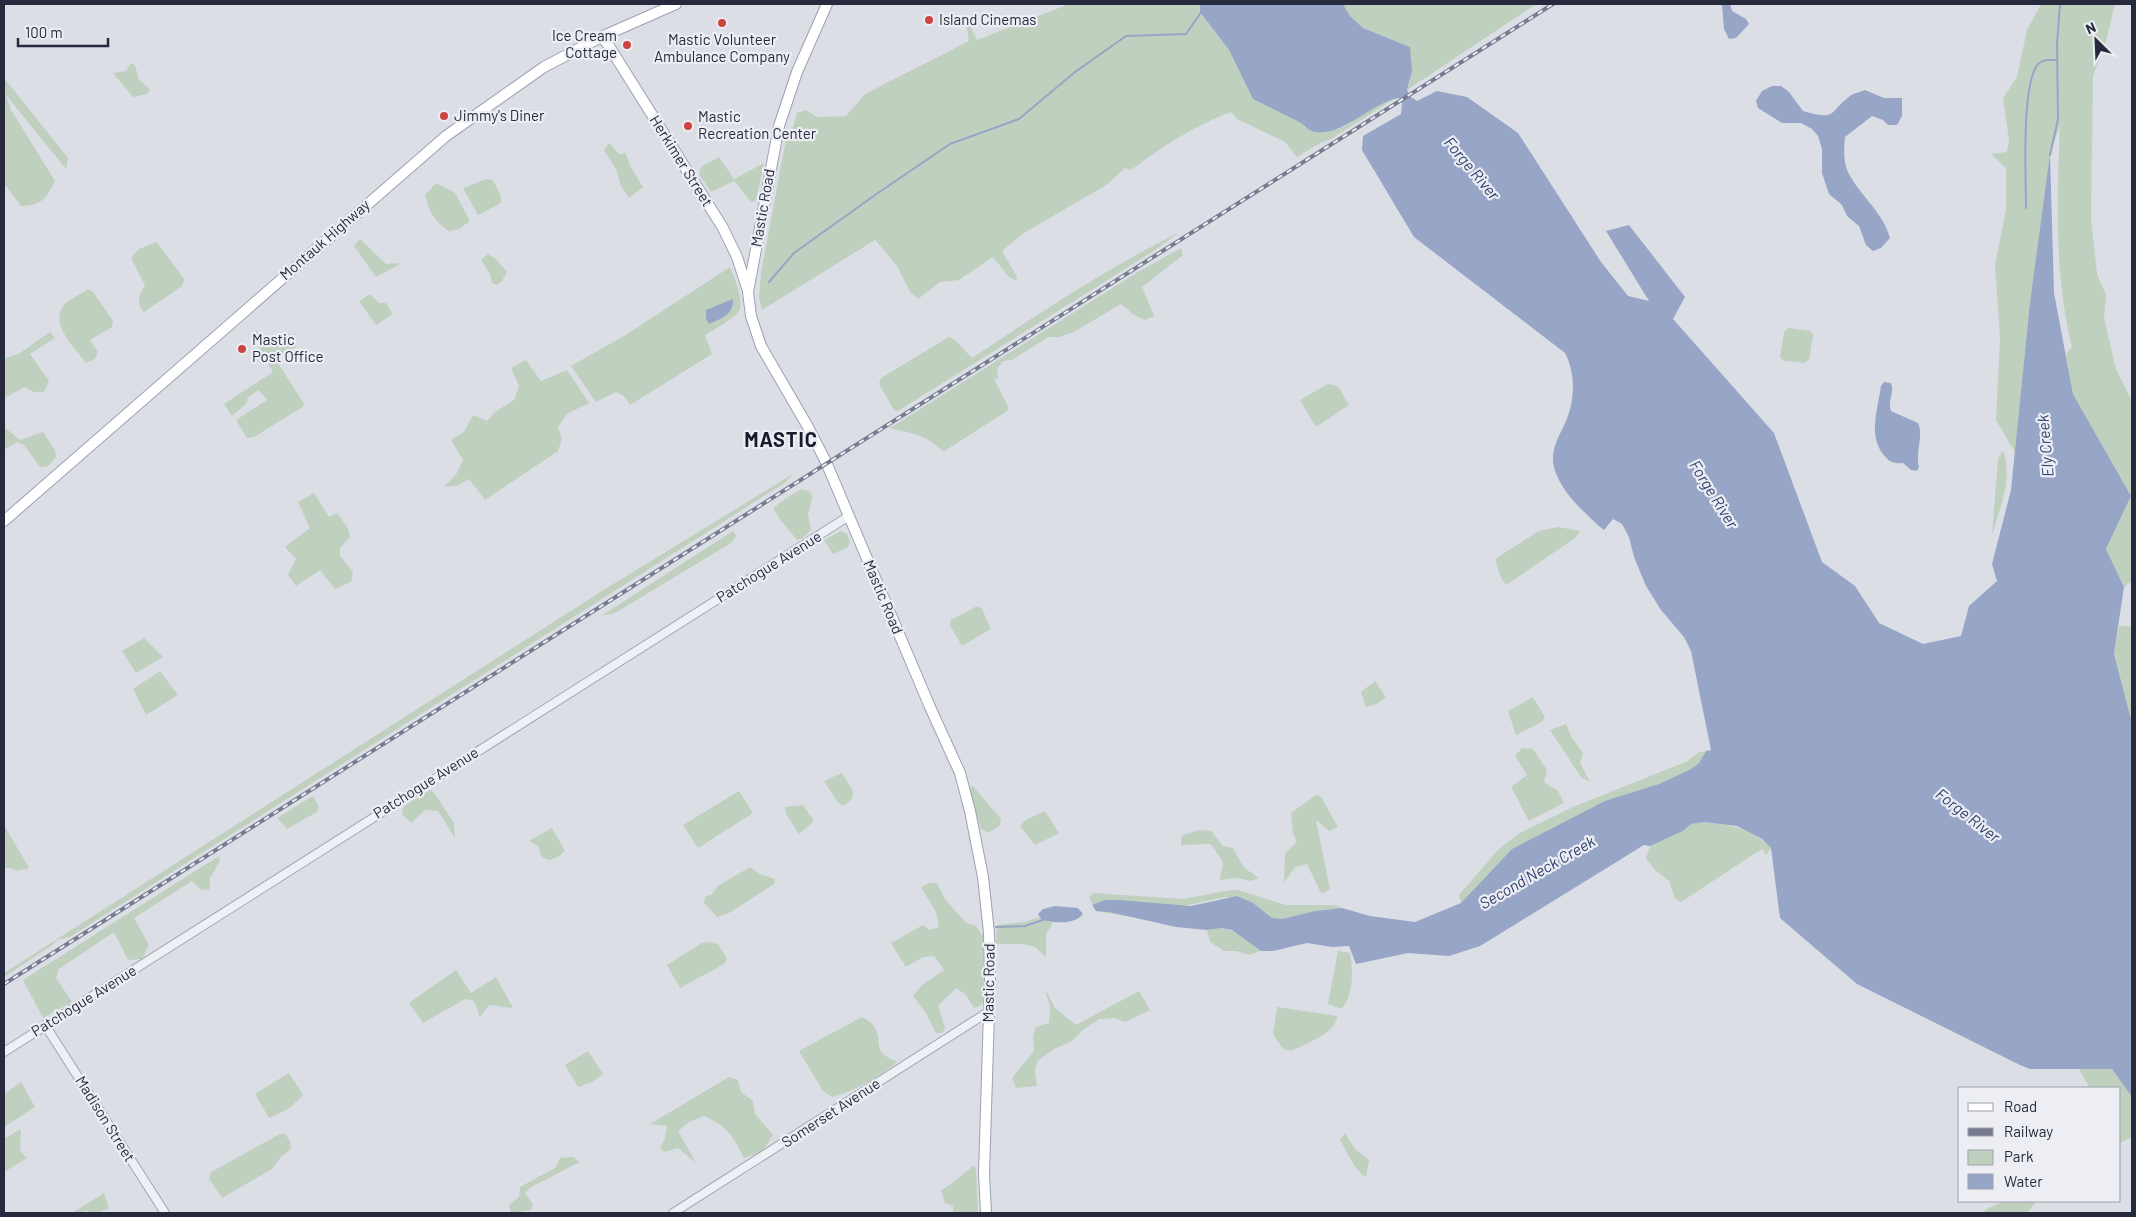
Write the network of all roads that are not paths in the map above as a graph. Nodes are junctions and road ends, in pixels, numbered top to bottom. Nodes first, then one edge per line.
1 (676, 4) edge
2 (827, 4) edge
3 (601, 37) junction
4 (748, 292) junction
5 (849, 516) junction
6 (4, 521) edge
7 (988, 1012) junction
8 (45, 1025) junction
9 (4, 1052) edge
10 (165, 1213) edge
11 (673, 1213) edge
12 (986, 1213) edge

1 - 3 main road, Montauk Highway
2 - 4 main road, Mastic Road
3 - 4 main road, Herkimer Street
3 - 6 main road, Montauk Highway
4 - 5 main road, Mastic Road
5 - 7 main road, Mastic Road
5 - 8 street, Patchogue Avenue
7 - 11 street, Somerset Avenue
7 - 12 main road, Mastic Road
8 - 9 street, Patchogue Avenue
8 - 10 street, Madison Street

